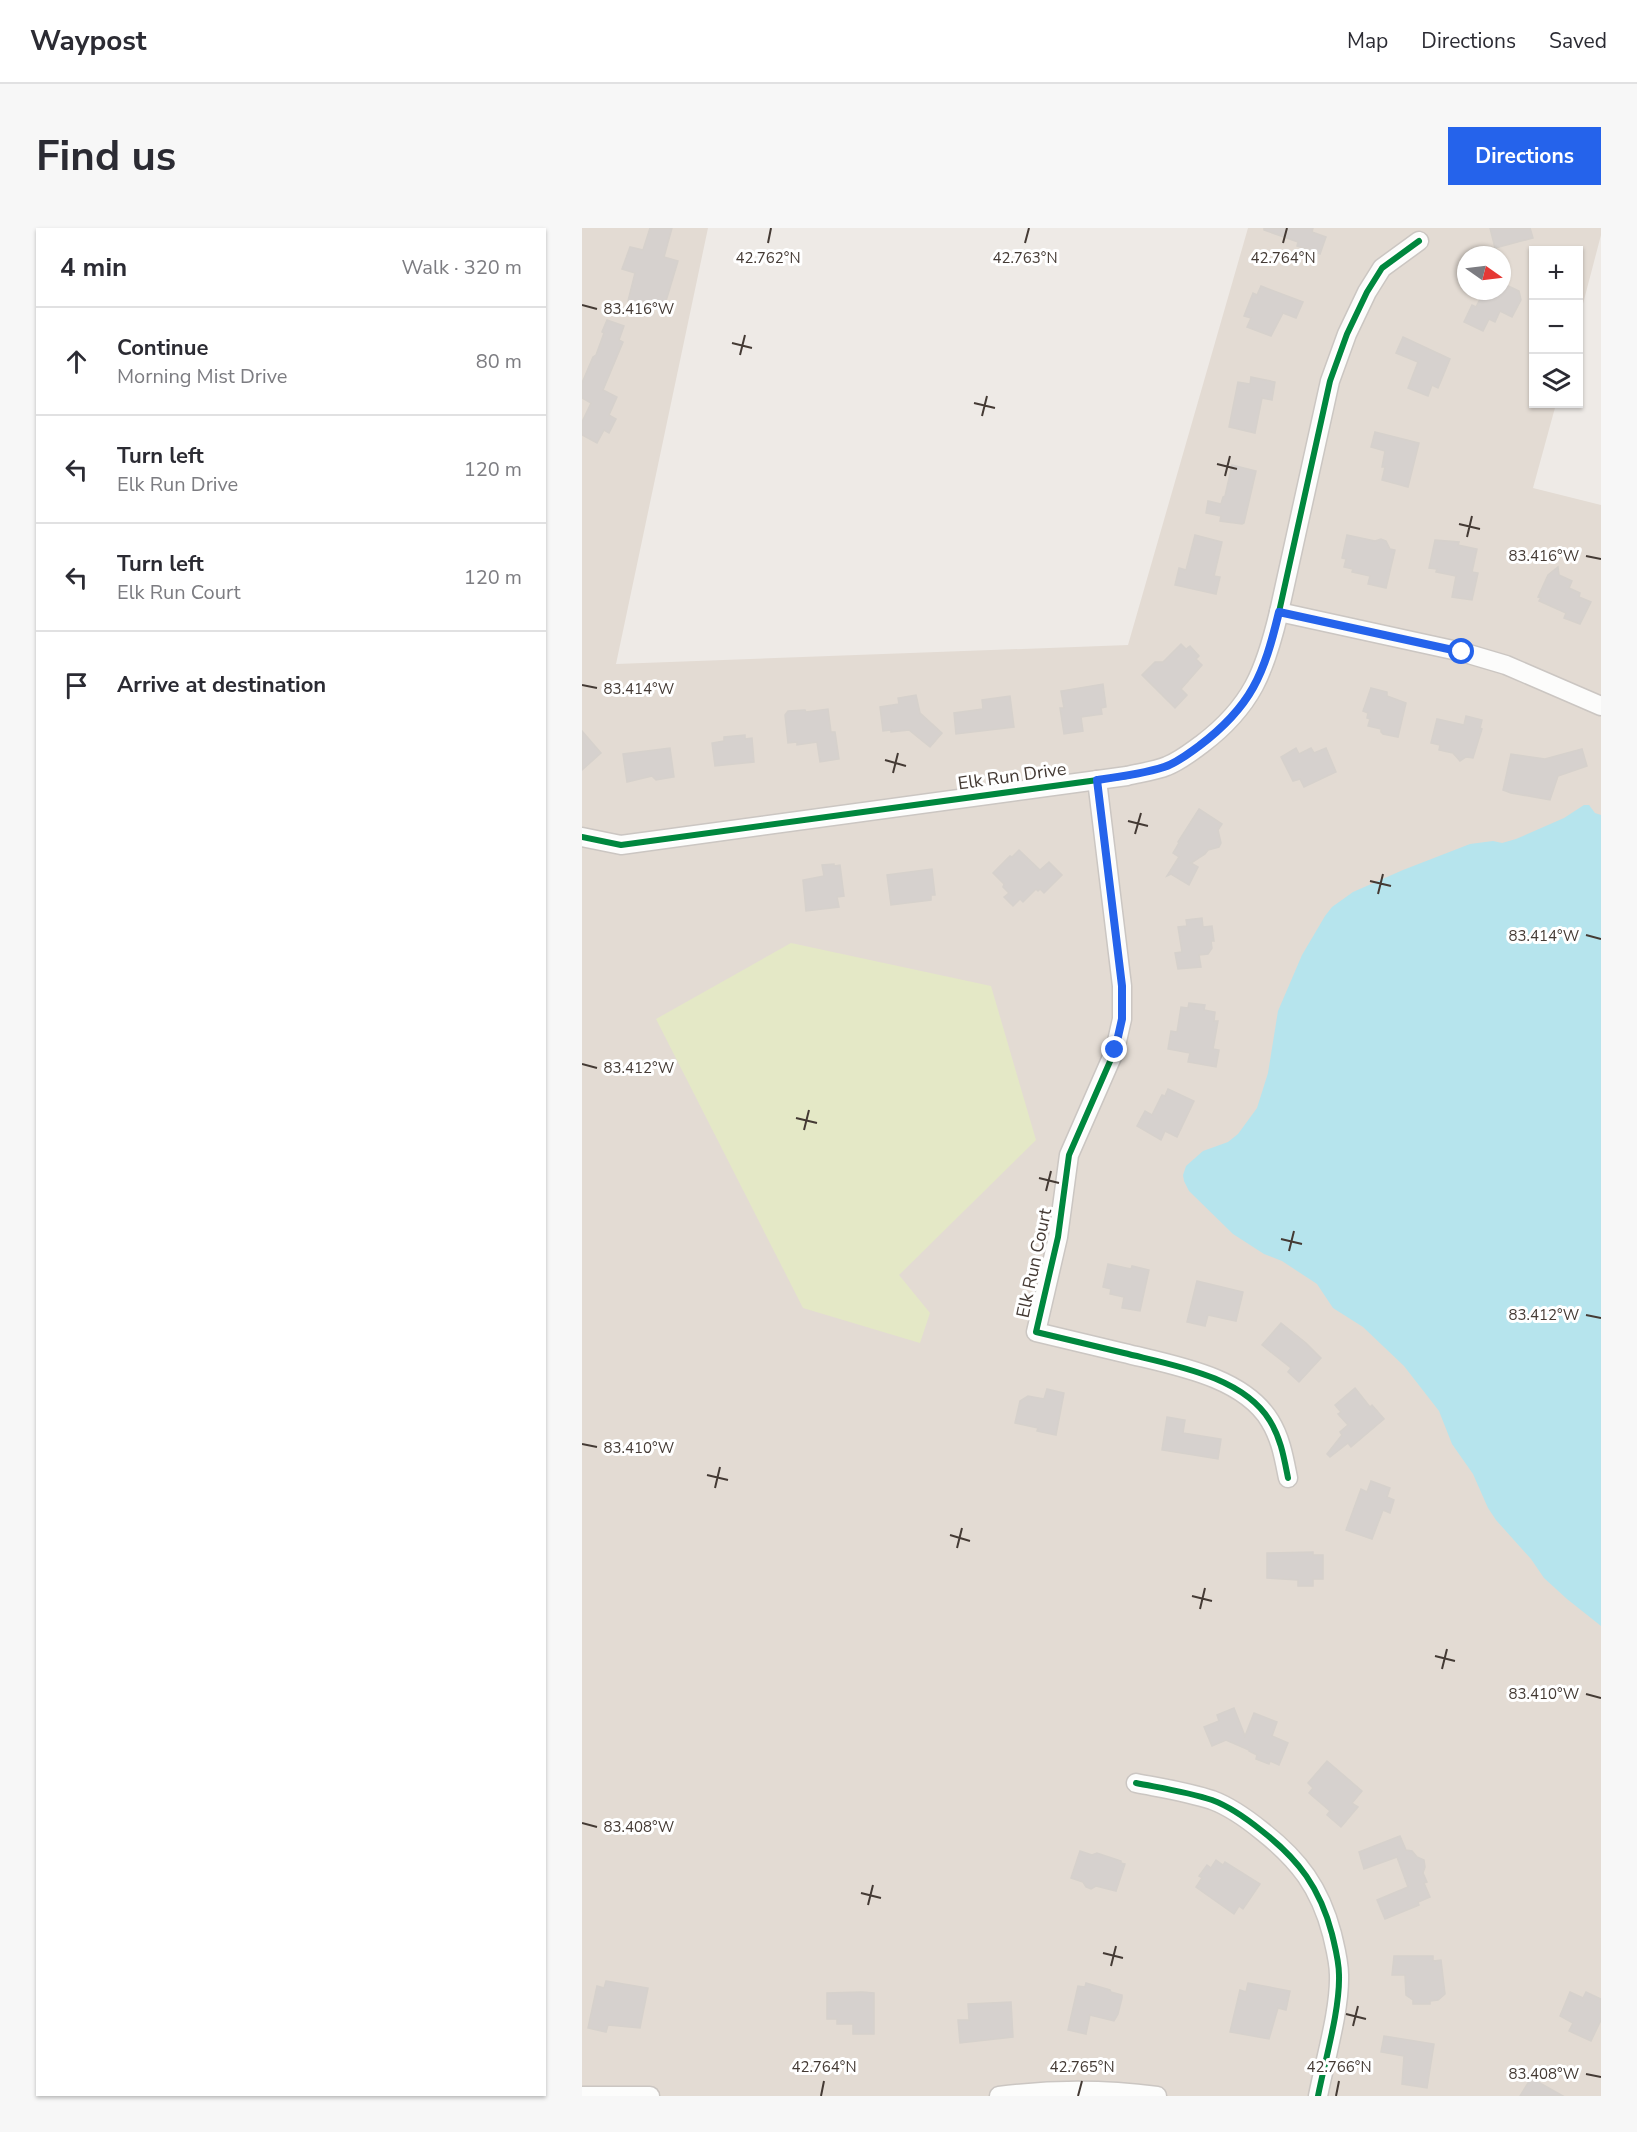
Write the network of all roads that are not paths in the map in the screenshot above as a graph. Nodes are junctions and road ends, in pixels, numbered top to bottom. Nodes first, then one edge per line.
1 (1419, 241) dead end
2 (1279, 612) junction
3 (1601, 706) edge
4 (1097, 780) junction
5 (582, 837) edge
6 (1288, 1478) dead end
7 (1136, 1783) dead end
8 (582, 2096) edge
9 (651, 2096) edge
10 (999, 2096) edge
11 (1157, 2096) edge
12 (1318, 2096) edge

1 - 2 street, Elk Run Drive
2 - 3 street
2 - 4 street, Elk Run Drive
4 - 5 street, Elk Run Drive
4 - 6 street, Elk Run Court
7 - 12 street
8 - 9 street
10 - 11 street

